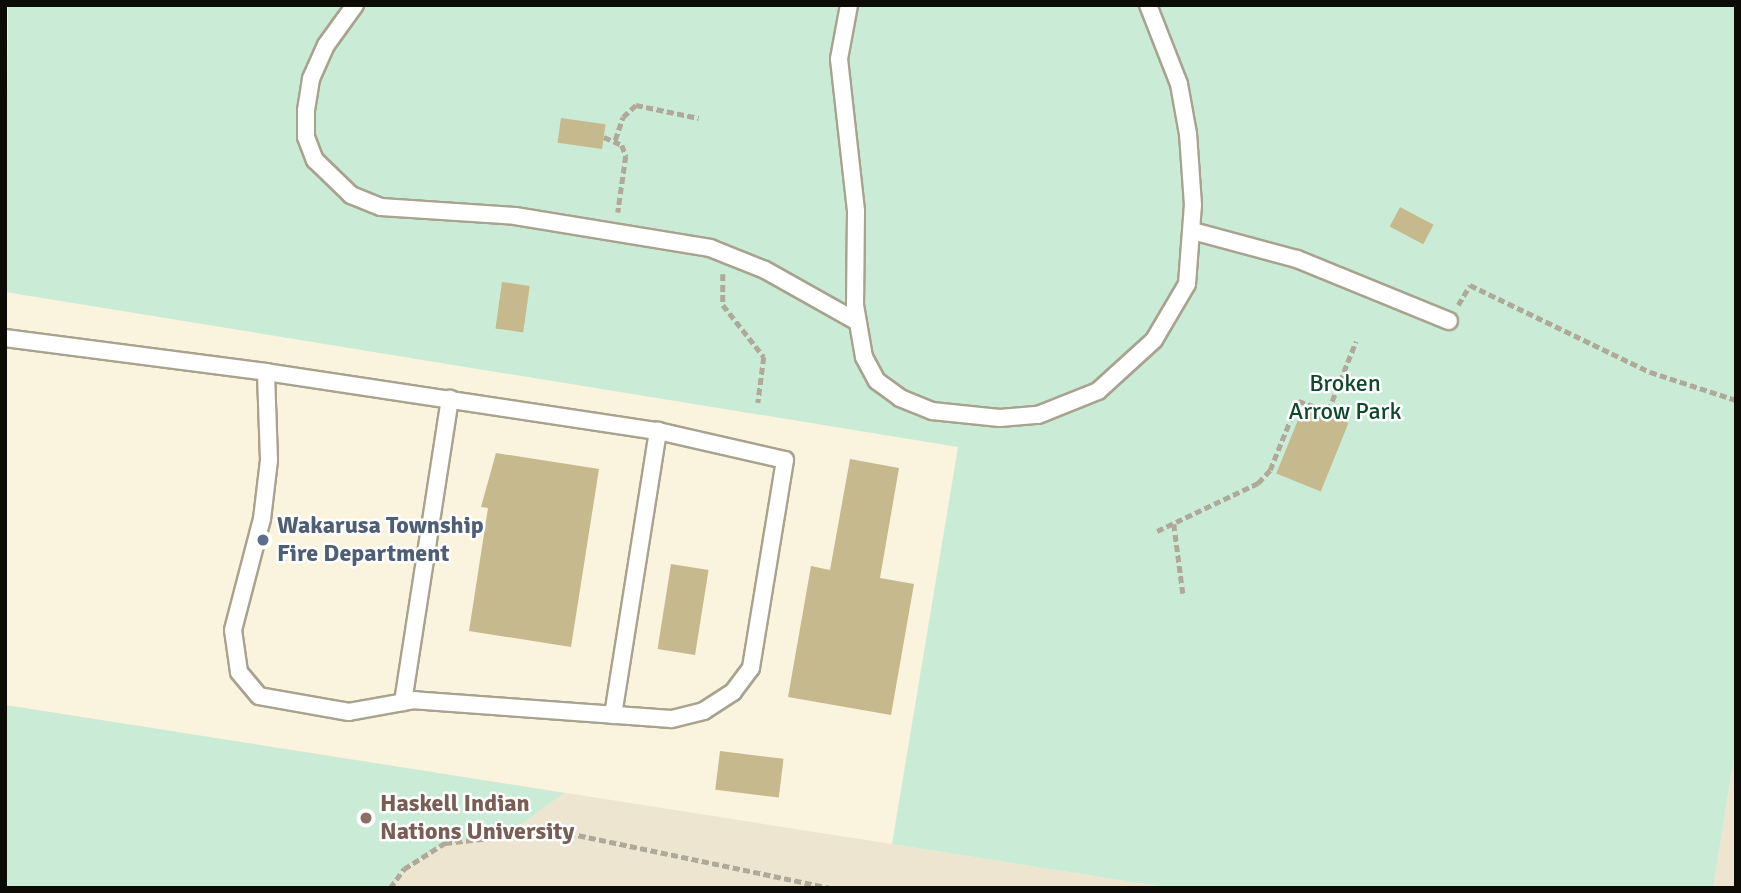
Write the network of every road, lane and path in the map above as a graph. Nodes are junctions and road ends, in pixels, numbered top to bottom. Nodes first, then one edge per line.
1 (355, 5) edge
2 (849, 5) edge
3 (1148, 5) edge
4 (699, 118) dead end
5 (604, 137) dead end
6 (615, 139) junction
7 (615, 230) junction
8 (1192, 231) junction
9 (727, 254) junction
10 (856, 321) junction
11 (1449, 321) joint
12 (5, 338) edge
13 (1356, 341) dead end
14 (266, 372) junction
15 (450, 399) junction
16 (1736, 400) edge
17 (758, 403) dead end
18 (658, 431) junction
19 (1174, 524) junction
20 (1157, 531) dead end
21 (1183, 593) dead end
22 (402, 702) junction
23 (613, 715) junction
24 (390, 888) edge
25 (830, 888) edge

1 - 7 lane
2 - 10 lane
3 - 8 lane
4 - 6 path
5 - 6 path
6 - 7 path
7 - 9 lane
8 - 10 lane
8 - 11 lane
9 - 10 lane
9 - 17 path
11 - 16 path
12 - 14 lane
13 - 19 path
14 - 15 lane
14 - 22 lane
15 - 18 lane
15 - 22 lane
18 - 23 lane
18 - 23 lane
19 - 20 path
19 - 21 path
22 - 23 lane
24 - 25 path

